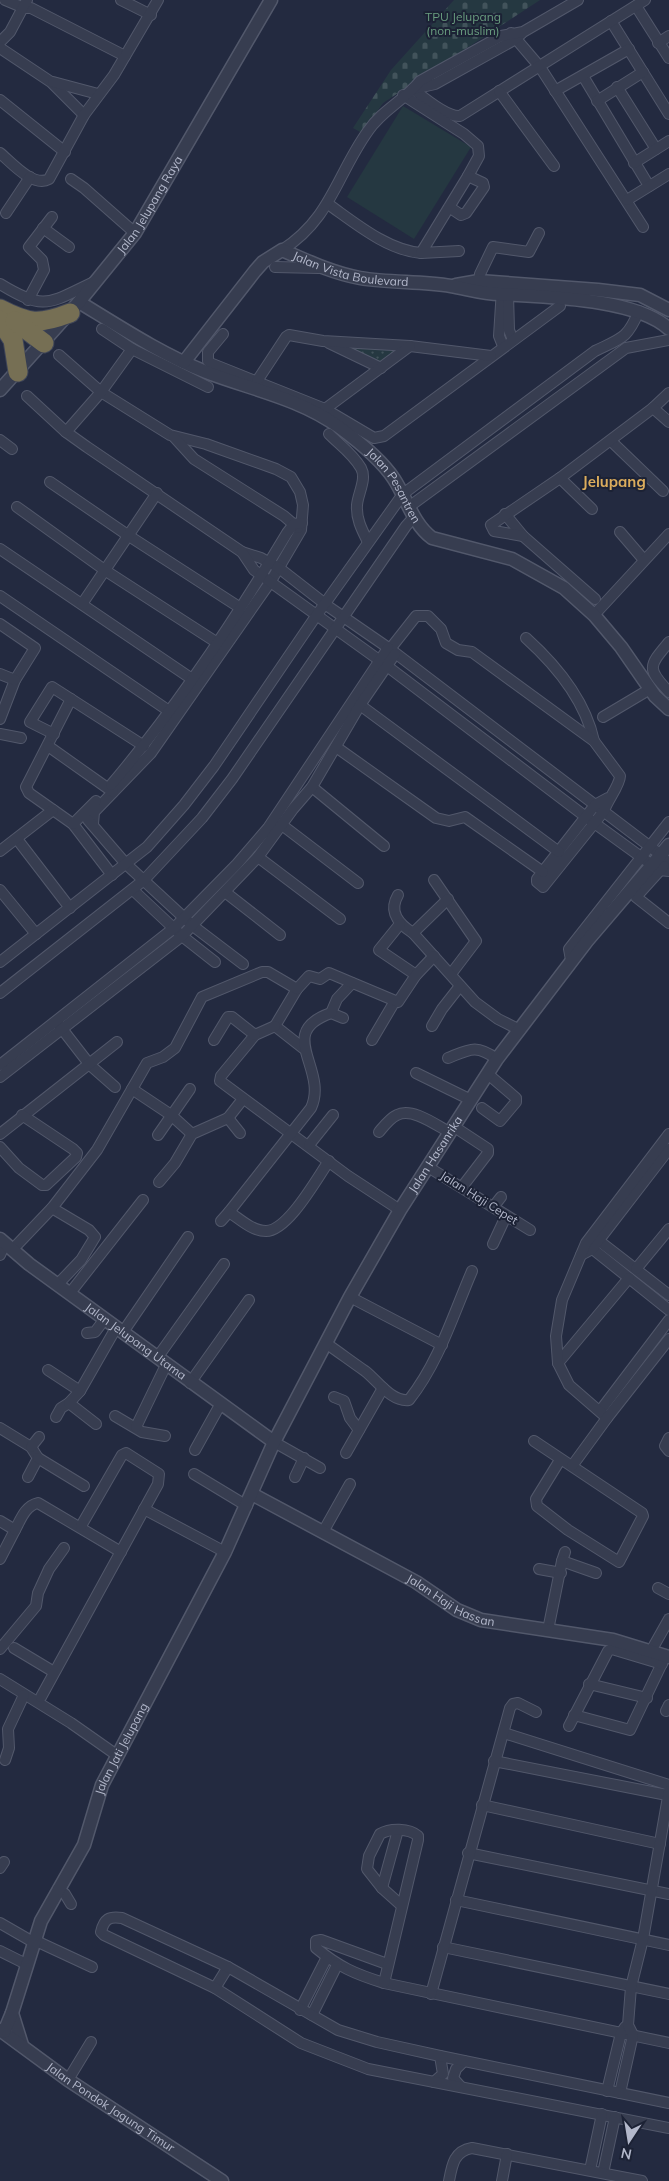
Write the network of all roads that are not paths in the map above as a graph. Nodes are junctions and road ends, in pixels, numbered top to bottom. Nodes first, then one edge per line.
1 (5, 0) edge
2 (121, 0) edge
3 (158, 0) edge
4 (271, 0) edge
5 (578, 0) edge
6 (27, 3) edge
7 (641, 3) edge
8 (151, 15) junction
9 (611, 21) junction
10 (517, 35) junction
11 (669, 36) edge
12 (0, 42) edge
13 (658, 43) junction
14 (0, 48) edge
15 (629, 49) junction
16 (125, 56) junction
17 (669, 58) edge
18 (540, 67) junction
19 (642, 72) junction
20 (582, 76) junction
21 (51, 82) junction
22 (617, 87) junction
23 (414, 89) junction
24 (500, 91) junction
25 (555, 91) junction
26 (98, 94) junction
27 (403, 95) junction
28 (0, 100) edge
29 (597, 101) junction
30 (669, 114) edge
31 (84, 115) junction
32 (669, 141) edge
33 (656, 149) junction
34 (65, 152) junction
35 (0, 153) edge
36 (634, 163) junction
37 (554, 166) dead end
38 (669, 174) edge
39 (468, 176) junction
40 (30, 177) junction
41 (71, 179) dead end
42 (649, 186) junction
43 (627, 200) junction
44 (328, 204) junction
45 (449, 207) junction
46 (6, 214) dead end
47 (52, 217) dead end
48 (643, 227) dead end
49 (43, 228) junction
50 (135, 233) junction
51 (539, 233) dead end
52 (69, 247) dead end
53 (282, 250) junction
54 (459, 251) dead end
55 (421, 253) junction
56 (275, 267) dead end
57 (326, 268) junction
58 (97, 281) junction
59 (0, 284) edge
60 (478, 286) junction
61 (504, 290) junction
62 (640, 295) junction
63 (28, 300) junction
64 (560, 306) dead end
65 (74, 308) junction
66 (0, 309) edge
67 (669, 310) edge
68 (640, 311) junction
69 (0, 320) edge
70 (666, 322) edge
71 (102, 329) dead end
72 (223, 334) dead end
73 (513, 340) junction
74 (669, 340) edge
75 (323, 341) junction
76 (42, 345) junction
77 (410, 346) junction
78 (503, 346) junction
79 (132, 349) junction
80 (59, 355) dead end
81 (491, 356) junction
82 (184, 362) junction
83 (381, 368) junction
84 (18, 372) junction
85 (257, 381) junction
86 (208, 387) dead end
87 (0, 390) edge
88 (100, 392) junction
89 (669, 393) edge
90 (27, 396) dead end
91 (653, 408) junction
92 (325, 409) junction
93 (669, 422) edge
94 (66, 432) junction
95 (329, 434) dead end
96 (174, 437) junction
97 (0, 440) edge
98 (611, 441) junction
99 (12, 449) dead end
100 (422, 477) junction
101 (560, 478) junction
102 (50, 482) dead end
103 (432, 490) junction
104 (663, 491) dead end
105 (157, 493) junction
106 (403, 494) junction
107 (17, 507) dead end
108 (592, 509) dead end
109 (412, 512) junction
110 (505, 514) junction
111 (299, 526) junction
112 (620, 532) dead end
113 (669, 534) edge
114 (129, 536) junction
115 (523, 536) junction
116 (368, 542) junction
117 (0, 549) edge
118 (242, 552) junction
119 (644, 560) junction
120 (270, 562) junction
121 (279, 568) junction
122 (106, 571) junction
123 (261, 574) junction
124 (271, 581) junction
125 (0, 596) edge
126 (595, 599) dead end
127 (82, 604) junction
128 (327, 605) junction
129 (240, 607) junction
130 (594, 614) junction
131 (341, 616) junction
132 (318, 617) junction
133 (0, 624) edge
134 (333, 628) junction
135 (526, 638) dead end
136 (216, 642) junction
137 (669, 642) edge
138 (391, 650) junction
139 (383, 663) junction
140 (0, 674) edge
141 (192, 679) junction
142 (15, 680) junction
143 (650, 689) junction
144 (669, 692) edge
145 (186, 694) junction
146 (71, 699) junction
147 (360, 705) junction
148 (669, 709) edge
149 (169, 711) junction
150 (603, 716) dead end
151 (0, 719) edge
152 (0, 734) edge
153 (54, 734) junction
154 (21, 738) dead end
155 (594, 741) junction
156 (48, 746) junction
157 (144, 746) junction
158 (336, 747) junction
159 (312, 787) junction
160 (111, 790) junction
161 (95, 806) junction
162 (289, 806) junction
163 (600, 808) junction
164 (53, 810) junction
165 (82, 815) junction
166 (590, 820) junction
167 (669, 822) edge
168 (73, 824) junction
169 (93, 824) junction
170 (282, 825) junction
171 (17, 839) junction
172 (384, 846) dead end
173 (649, 847) junction
174 (0, 851) edge
175 (559, 852) junction
176 (258, 857) junction
177 (642, 857) junction
178 (664, 862) edge
179 (135, 872) junction
180 (542, 872) junction
181 (112, 875) junction
182 (434, 880) dead end
183 (358, 883) dead end
184 (133, 890) junction
185 (225, 892) junction
186 (398, 894) dead end
187 (2, 896) edge
188 (448, 899) junction
189 (70, 908) junction
190 (184, 918) junction
191 (340, 919) dead end
192 (669, 923) edge
193 (400, 924) junction
194 (193, 926) junction
195 (178, 932) junction
196 (414, 933) junction
197 (36, 934) junction
198 (280, 935) dead end
199 (434, 956) junction
200 (571, 960) junction
201 (0, 962) edge
202 (215, 962) dead end
203 (243, 964) dead end
204 (450, 974) junction
205 (416, 975) junction
206 (352, 984) junction
207 (460, 986) junction
208 (297, 989) junction
209 (0, 993) edge
210 (395, 1001) junction
211 (331, 1013) junction
212 (343, 1018) dead end
213 (55, 1021) junction
214 (275, 1026) junction
215 (432, 1026) dead end
216 (63, 1029) junction
217 (520, 1030) junction
218 (255, 1035) junction
219 (214, 1040) dead end
220 (372, 1040) dead end
221 (116, 1042) dead end
222 (304, 1048) junction
223 (448, 1058) dead end
224 (497, 1059) junction
225 (0, 1065) edge
226 (90, 1065) junction
227 (416, 1074) dead end
228 (489, 1075) junction
229 (0, 1077) edge
230 (115, 1087) dead end
231 (132, 1089) junction
232 (190, 1089) dead end
233 (243, 1099) junction
234 (471, 1100) junction
235 (482, 1108) dead end
236 (22, 1115) junction
237 (171, 1115) junction
238 (333, 1115) dead end
239 (228, 1118) junction
240 (451, 1129) junction
241 (240, 1132) dead end
242 (379, 1132) dead end
243 (0, 1134) edge
244 (192, 1134) junction
245 (292, 1134) junction
246 (669, 1134) edge
247 (158, 1135) dead end
248 (309, 1145) junction
249 (0, 1147) edge
250 (669, 1149) edge
251 (329, 1161) junction
252 (428, 1167) junction
253 (159, 1182) dead end
254 (462, 1187) junction
255 (501, 1197) dead end
256 (143, 1200) dead end
257 (494, 1206) junction
258 (52, 1208) junction
259 (400, 1210) junction
260 (229, 1212) junction
261 (506, 1216) junction
262 (221, 1221) dead end
263 (669, 1229) edge
264 (530, 1230) dead end
265 (188, 1238) dead end
266 (592, 1242) junction
267 (493, 1244) dead end
268 (4, 1247) edge
269 (224, 1264) dead end
270 (636, 1269) junction
271 (472, 1271) dead end
272 (629, 1278) junction
273 (58, 1284) junction
274 (70, 1294) junction
275 (669, 1295) edge
276 (350, 1297) junction
277 (249, 1300) dead end
278 (669, 1310) edge
279 (104, 1320) junction
280 (669, 1320) edge
281 (119, 1330) junction
282 (87, 1333) dead end
283 (669, 1339) edge
284 (327, 1344) junction
285 (442, 1344) junction
286 (162, 1362) junction
287 (558, 1363) junction
288 (48, 1370) dead end
289 (190, 1383) junction
290 (383, 1388) junction
291 (80, 1391) junction
292 (334, 1396) dead end
293 (69, 1402) junction
294 (220, 1404) junction
295 (603, 1414) junction
296 (115, 1416) dead end
297 (56, 1417) dead end
298 (96, 1424) dead end
299 (0, 1428) edge
300 (136, 1428) junction
301 (359, 1430) junction
302 (165, 1436) dead end
303 (39, 1437) dead end
304 (669, 1438) edge
305 (534, 1441) dead end
306 (274, 1442) junction
307 (31, 1447) junction
308 (195, 1450) dead end
309 (669, 1451) edge
310 (346, 1452) dead end
311 (38, 1458) junction
312 (304, 1458) junction
313 (560, 1460) junction
314 (572, 1466) junction
315 (320, 1468) dead end
316 (194, 1474) dead end
317 (28, 1477) dead end
318 (295, 1477) dead end
319 (350, 1484) dead end
320 (84, 1486) dead end
321 (249, 1500) junction
322 (144, 1509) junction
323 (0, 1521) edge
324 (81, 1526) junction
325 (15, 1530) junction
326 (324, 1532) junction
327 (64, 1548) dead end
328 (121, 1552) junction
329 (226, 1552) junction
330 (0, 1559) edge
331 (539, 1569) dead end
332 (560, 1573) junction
333 (596, 1573) dead end
334 (658, 1588) dead end
335 (669, 1594) edge
336 (669, 1619) edge
337 (548, 1630) junction
338 (14, 1648) dead end
339 (0, 1649) edge
340 (651, 1651) junction
341 (666, 1659) edge
342 (54, 1672) junction
343 (0, 1679) edge
344 (590, 1684) junction
345 (24, 1695) junction
346 (41, 1697) dead end
347 (646, 1698) junction
348 (536, 1712) dead end
349 (574, 1715) junction
350 (569, 1726) dead end
351 (504, 1733) junction
352 (118, 1756) junction
353 (5, 1760) dead end
354 (494, 1761) junction
355 (668, 1790) edge
356 (482, 1805) junction
357 (398, 1830) junction
358 (660, 1844) junction
359 (468, 1853) junction
360 (382, 1888) junction
361 (58, 1889) junction
362 (652, 1890) junction
363 (669, 1894) edge
364 (456, 1900) junction
365 (71, 1904) dead end
366 (401, 1905) junction
367 (0, 1923) edge
368 (643, 1939) junction
369 (34, 1941) junction
370 (669, 1945) edge
371 (443, 1947) junction
372 (0, 1951) edge
373 (327, 1957) junction
374 (26, 1964) junction
375 (388, 1964) junction
376 (337, 1965) junction
377 (228, 1967) junction
378 (92, 1968) dead end
379 (384, 1983) junction
380 (632, 1987) junction
381 (215, 1988) junction
382 (430, 1994) junction
383 (669, 1994) edge
384 (300, 2010) junction
385 (12, 2013) junction
386 (312, 2015) junction
387 (624, 2029) junction
388 (2, 2031) edge
389 (633, 2035) junction
390 (91, 2042) dead end
391 (669, 2043) edge
392 (22, 2045) junction
393 (440, 2056) junction
394 (464, 2061) junction
395 (68, 2080) junction
396 (434, 2082) junction
397 (461, 2087) junction
398 (607, 2091) junction
399 (620, 2093) junction
400 (669, 2103) edge
401 (602, 2114) junction
402 (615, 2117) junction
403 (669, 2128) edge
404 (507, 2154) junction
405 (590, 2170) junction
406 (603, 2173) junction
407 (222, 2181) edge
408 (449, 2181) edge
409 (502, 2181) edge
410 (642, 2181) edge

1 - 6 street
2 - 8 street
3 - 8 street
4 - 50 street, Jalan Jelupang Raya
5 - 10 street
6 - 12 street
6 - 16 street
7 - 9 street
7 - 13 street
8 - 16 street
9 - 15 street
9 - 18 street
10 - 18 street
10 - 23 street
11 - 13 street
13 - 17 street
14 - 21 street
15 - 19 street
15 - 20 street
16 - 26 street
18 - 24 street
18 - 25 street
19 - 22 street
19 - 30 street
20 - 25 street
20 - 29 street
21 - 26 street
21 - 31 street
22 - 29 street
22 - 33 street
23 - 24 street
23 - 27 street
24 - 37 street
25 - 43 street
26 - 31 street
27 - 39 street
27 - 44 street
28 - 34 street
29 - 36 street
31 - 34 street
32 - 33 street
33 - 36 street
34 - 40 street
35 - 40 street
36 - 42 street
38 - 42 street
39 - 45 street
39 - 45 street
40 - 46 street
41 - 50 street
42 - 43 street
43 - 48 street
44 - 53 street
44 - 55 street
45 - 55 street
47 - 49 street
49 - 52 street
49 - 63 street
50 - 58 street, Jalan Jelupang Raya
51 - 60 street
53 - 57 street, Jalan Vista Boulevard
53 - 82 street, Jalan Vista Boulevard
54 - 55 street
56 - 57 street
57 - 60 street, Jalan Vista Boulevard
58 - 63 street
58 - 65 street, Jalan Jelupang Raya
59 - 63 street
60 - 61 street, Jalan Vista Boulevard
61 - 62 street, Jalan Vista Boulevard
61 - 68 street, Jalan Vista Boulevard
61 - 73 street
61 - 78 street
62 - 67 street, Jalan Vista Boulevard
62 - 68 street
64 - 73 street
65 - 66 highway
65 - 76 street, Jalan Jelupang Raya
65 - 82 street, Jalan Pesantren
66 - 76 highway
68 - 70 street, Jalan Vista Boulevard
68 - 100 street
69 - 76 highway
69 - 84 highway
71 - 79 street
72 - 85 street
73 - 78 street
74 - 103 street
75 - 77 street
75 - 83 street
75 - 85 street
76 - 84 street, Jalan Jelupang Raya
77 - 81 street
77 - 83 street
78 - 81 street
79 - 86 street
79 - 88 street
80 - 88 street
81 - 92 street
82 - 106 street, Jalan Pesantren
83 - 92 street
84 - 87 street, Jalan Jelupang Raya
85 - 92 street
88 - 94 street
88 - 96 street
89 - 91 street
90 - 94 street
91 - 93 street
91 - 98 street
94 - 105 street
95 - 116 street
96 - 111 street
96 - 111 street
97 - 99 street
98 - 101 street
98 - 104 street
100 - 103 street
100 - 106 street
101 - 108 street
101 - 110 street
102 - 114 street
103 - 109 street
105 - 114 street
105 - 118 street
106 - 109 street, Jalan Pesantren
106 - 116 street
107 - 122 street
109 - 130 street, Jalan Pesantren
109 - 131 street
110 - 115 street
110 - 115 street
111 - 120 street
111 - 121 street
112 - 119 street
113 - 119 street
114 - 122 street
114 - 129 street
115 - 126 street
116 - 128 street
117 - 127 street
118 - 120 street
118 - 123 street
119 - 130 street
120 - 121 street
120 - 123 street
121 - 124 street
121 - 128 street
122 - 127 street
122 - 136 street
123 - 124 street
123 - 129 street
124 - 132 street
124 - 145 street
125 - 149 street
127 - 141 street
128 - 131 street
128 - 132 street
129 - 136 street
130 - 143 street, Jalan Pesantren
131 - 134 street
131 - 138 street
132 - 134 street
132 - 179 street
133 - 142 street
134 - 139 street
134 - 179 street
135 - 155 street
136 - 141 street
137 - 144 street
138 - 139 street
138 - 155 street
138 - 163 street
139 - 147 street
139 - 162 street
139 - 166 street
140 - 142 street
141 - 145 street
142 - 151 street
143 - 148 street, Jalan Pesantren
143 - 150 street
145 - 149 street
145 - 160 street
146 - 153 street
146 - 153 street
146 - 157 street
147 - 158 street
147 - 175 street
149 - 157 street
152 - 154 street
153 - 156 street
155 - 163 street
156 - 160 street
156 - 164 street
157 - 160 street
158 - 159 street
158 - 180 street
159 - 162 street
159 - 172 street
160 - 161 street
161 - 165 street
161 - 169 street
162 - 170 street
162 - 190 street
163 - 166 street
163 - 173 street
164 - 168 street
164 - 171 street
165 - 168 street
165 - 169 street
166 - 175 street
166 - 177 street
166 - 180 street
167 - 173 street
168 - 181 street
169 - 179 street
170 - 176 street
170 - 183 street
171 - 174 street
171 - 189 street
173 - 177 street
173 - 178 street
175 - 180 street
176 - 185 street
176 - 191 street
177 - 178 street
177 - 200 street
178 - 192 street
178 - 200 street, Jalan Hasanrika
179 - 181 street
179 - 184 street
179 - 190 street
181 - 189 street
182 - 188 street
184 - 195 street
184 - 209 street
185 - 194 street
185 - 198 street
186 - 193 street
187 - 197 street
188 - 196 street
188 - 204 street
189 - 197 street
190 - 194 street
190 - 195 street
193 - 196 street
193 - 205 street
194 - 195 street
194 - 203 street
195 - 202 street
195 - 213 street
195 - 216 street
196 - 199 street
197 - 201 street
199 - 204 street
199 - 205 street
200 - 217 street, Jalan Hasanrika
204 - 207 street
205 - 210 street
206 - 208 street
206 - 210 street
206 - 211 street
207 - 215 street
207 - 217 street
208 - 214 street
208 - 231 street
210 - 220 street
211 - 212 street
211 - 222 street
213 - 216 street
213 - 225 street
214 - 218 street
214 - 222 street
216 - 226 street
216 - 229 street
217 - 224 street, Jalan Hasanrika
218 - 219 street
218 - 233 street
221 - 226 street
222 - 245 street
223 - 224 street
224 - 228 street, Jalan Hasanrika
226 - 230 street
226 - 236 street
227 - 234 street
228 - 234 street, Jalan Hasanrika
228 - 235 street
231 - 237 street
231 - 258 street
232 - 237 street
233 - 239 street
233 - 245 street
234 - 240 street, Jalan Hasanrika
236 - 243 street
236 - 249 street
237 - 244 street
237 - 247 street
238 - 248 street
239 - 241 street
239 - 244 street
240 - 242 street
240 - 252 street, Jalan Hasanrika
240 - 254 street
244 - 253 street
245 - 248 street
245 - 260 street
246 - 266 street
248 - 251 street
250 - 266 street
251 - 259 street
251 - 260 street
252 - 254 street, Jalan Haji Cepet
252 - 259 street, Jalan Hasanrika
254 - 257 street, Jalan Haji Cepet
255 - 257 street
256 - 274 street
257 - 261 street, Jalan Haji Cepet
258 - 268 street
258 - 273 street
259 - 276 street, Jalan Hasanrika
260 - 262 street
261 - 264 street, Jalan Haji Cepet
261 - 267 street
263 - 270 street
265 - 281 street
266 - 270 street
266 - 272 street
266 - 287 street
268 - 273 street, Jalan Jelupang Utama
269 - 286 street
270 - 275 street
271 - 285 street
272 - 278 street
272 - 287 street
273 - 274 street, Jalan Jelupang Utama
274 - 279 street, Jalan Jelupang Utama
276 - 284 street, Jalan Hasanrika
276 - 285 street
277 - 289 street
279 - 281 street, Jalan Jelupang Utama
279 - 282 street
280 - 295 street
281 - 286 street, Jalan Jelupang Utama
281 - 291 street
283 - 295 street
284 - 290 street
284 - 306 street, Jalan Hasanrika
285 - 290 street
286 - 289 street, Jalan Jelupang Utama
286 - 300 street
287 - 295 street
288 - 291 street
289 - 294 street, Jalan Jelupang Utama
290 - 301 street
291 - 293 street
292 - 301 street
293 - 297 street
293 - 298 street
294 - 306 street, Jalan Jelupang Utama
294 - 308 street
295 - 314 street
296 - 300 street
299 - 307 street
300 - 302 street
301 - 310 street
303 - 307 street
304 - 309 street
305 - 313 street
306 - 312 street
306 - 321 street, Jalan Hasanrika
307 - 311 street
311 - 317 street
311 - 320 street
312 - 315 street
312 - 318 street
313 - 314 street
313 - 314 street
316 - 321 street
319 - 326 street
321 - 326 street, Jalan Haji Hassan
321 - 329 street, Jalan Jati Jelupang
322 - 324 street
322 - 328 street
322 - 329 street
323 - 325 street
324 - 325 street
324 - 328 street
325 - 330 street
326 - 337 street, Jalan Haji Hassan
327 - 339 street
328 - 342 street
329 - 352 street, Jalan Jati Jelupang
331 - 332 street
332 - 333 street
332 - 337 street
334 - 335 street
336 - 340 street
337 - 340 street, Jalan Haji Hassan
338 - 342 street
340 - 341 street, Jalan Haji Hassan
341 - 344 street
341 - 347 street
342 - 346 street
343 - 345 street
344 - 347 street
344 - 349 street
345 - 352 street
345 - 353 street
347 - 349 street
348 - 351 street
349 - 350 street
351 - 354 street
351 - 355 street
352 - 361 street, Jalan Jati Jelupang
354 - 355 street
354 - 356 street
355 - 358 street
356 - 358 street
356 - 359 street
357 - 360 street
357 - 360 street
357 - 366 street
358 - 362 street
359 - 362 street
359 - 364 street
360 - 366 street
361 - 365 street
361 - 369 street, Jalan Jati Jelupang
362 - 363 street
362 - 368 street
364 - 368 street
364 - 371 street
366 - 375 street
367 - 369 street
368 - 370 street
368 - 380 street
369 - 374 street, Jalan Jati Jelupang
369 - 378 street
371 - 380 street
371 - 382 street
372 - 374 street
373 - 375 street
373 - 376 street
373 - 384 street
374 - 385 street, Jalan Jati Jelupang
375 - 379 street
376 - 379 street
376 - 386 street
377 - 381 street
377 - 381 street
377 - 384 street
379 - 382 street
380 - 383 street
380 - 387 street
381 - 396 street
382 - 387 street
384 - 386 street
385 - 388 street, Jalan Jati Jelupang
385 - 392 street
386 - 393 street
387 - 389 street
387 - 398 street
388 - 392 street, Jalan Pondok Jagung Timur
389 - 391 street
389 - 399 street
390 - 395 street
392 - 395 street, Jalan Pondok Jagung Timur
393 - 394 street
393 - 396 street
394 - 397 street
394 - 398 street
395 - 407 street, Jalan Pondok Jagung Timur
396 - 397 street
397 - 401 street
398 - 399 street
399 - 400 street
401 - 402 street
401 - 405 street
402 - 403 street
402 - 406 street
404 - 405 street
404 - 408 street
404 - 409 street
405 - 406 street
406 - 410 street

